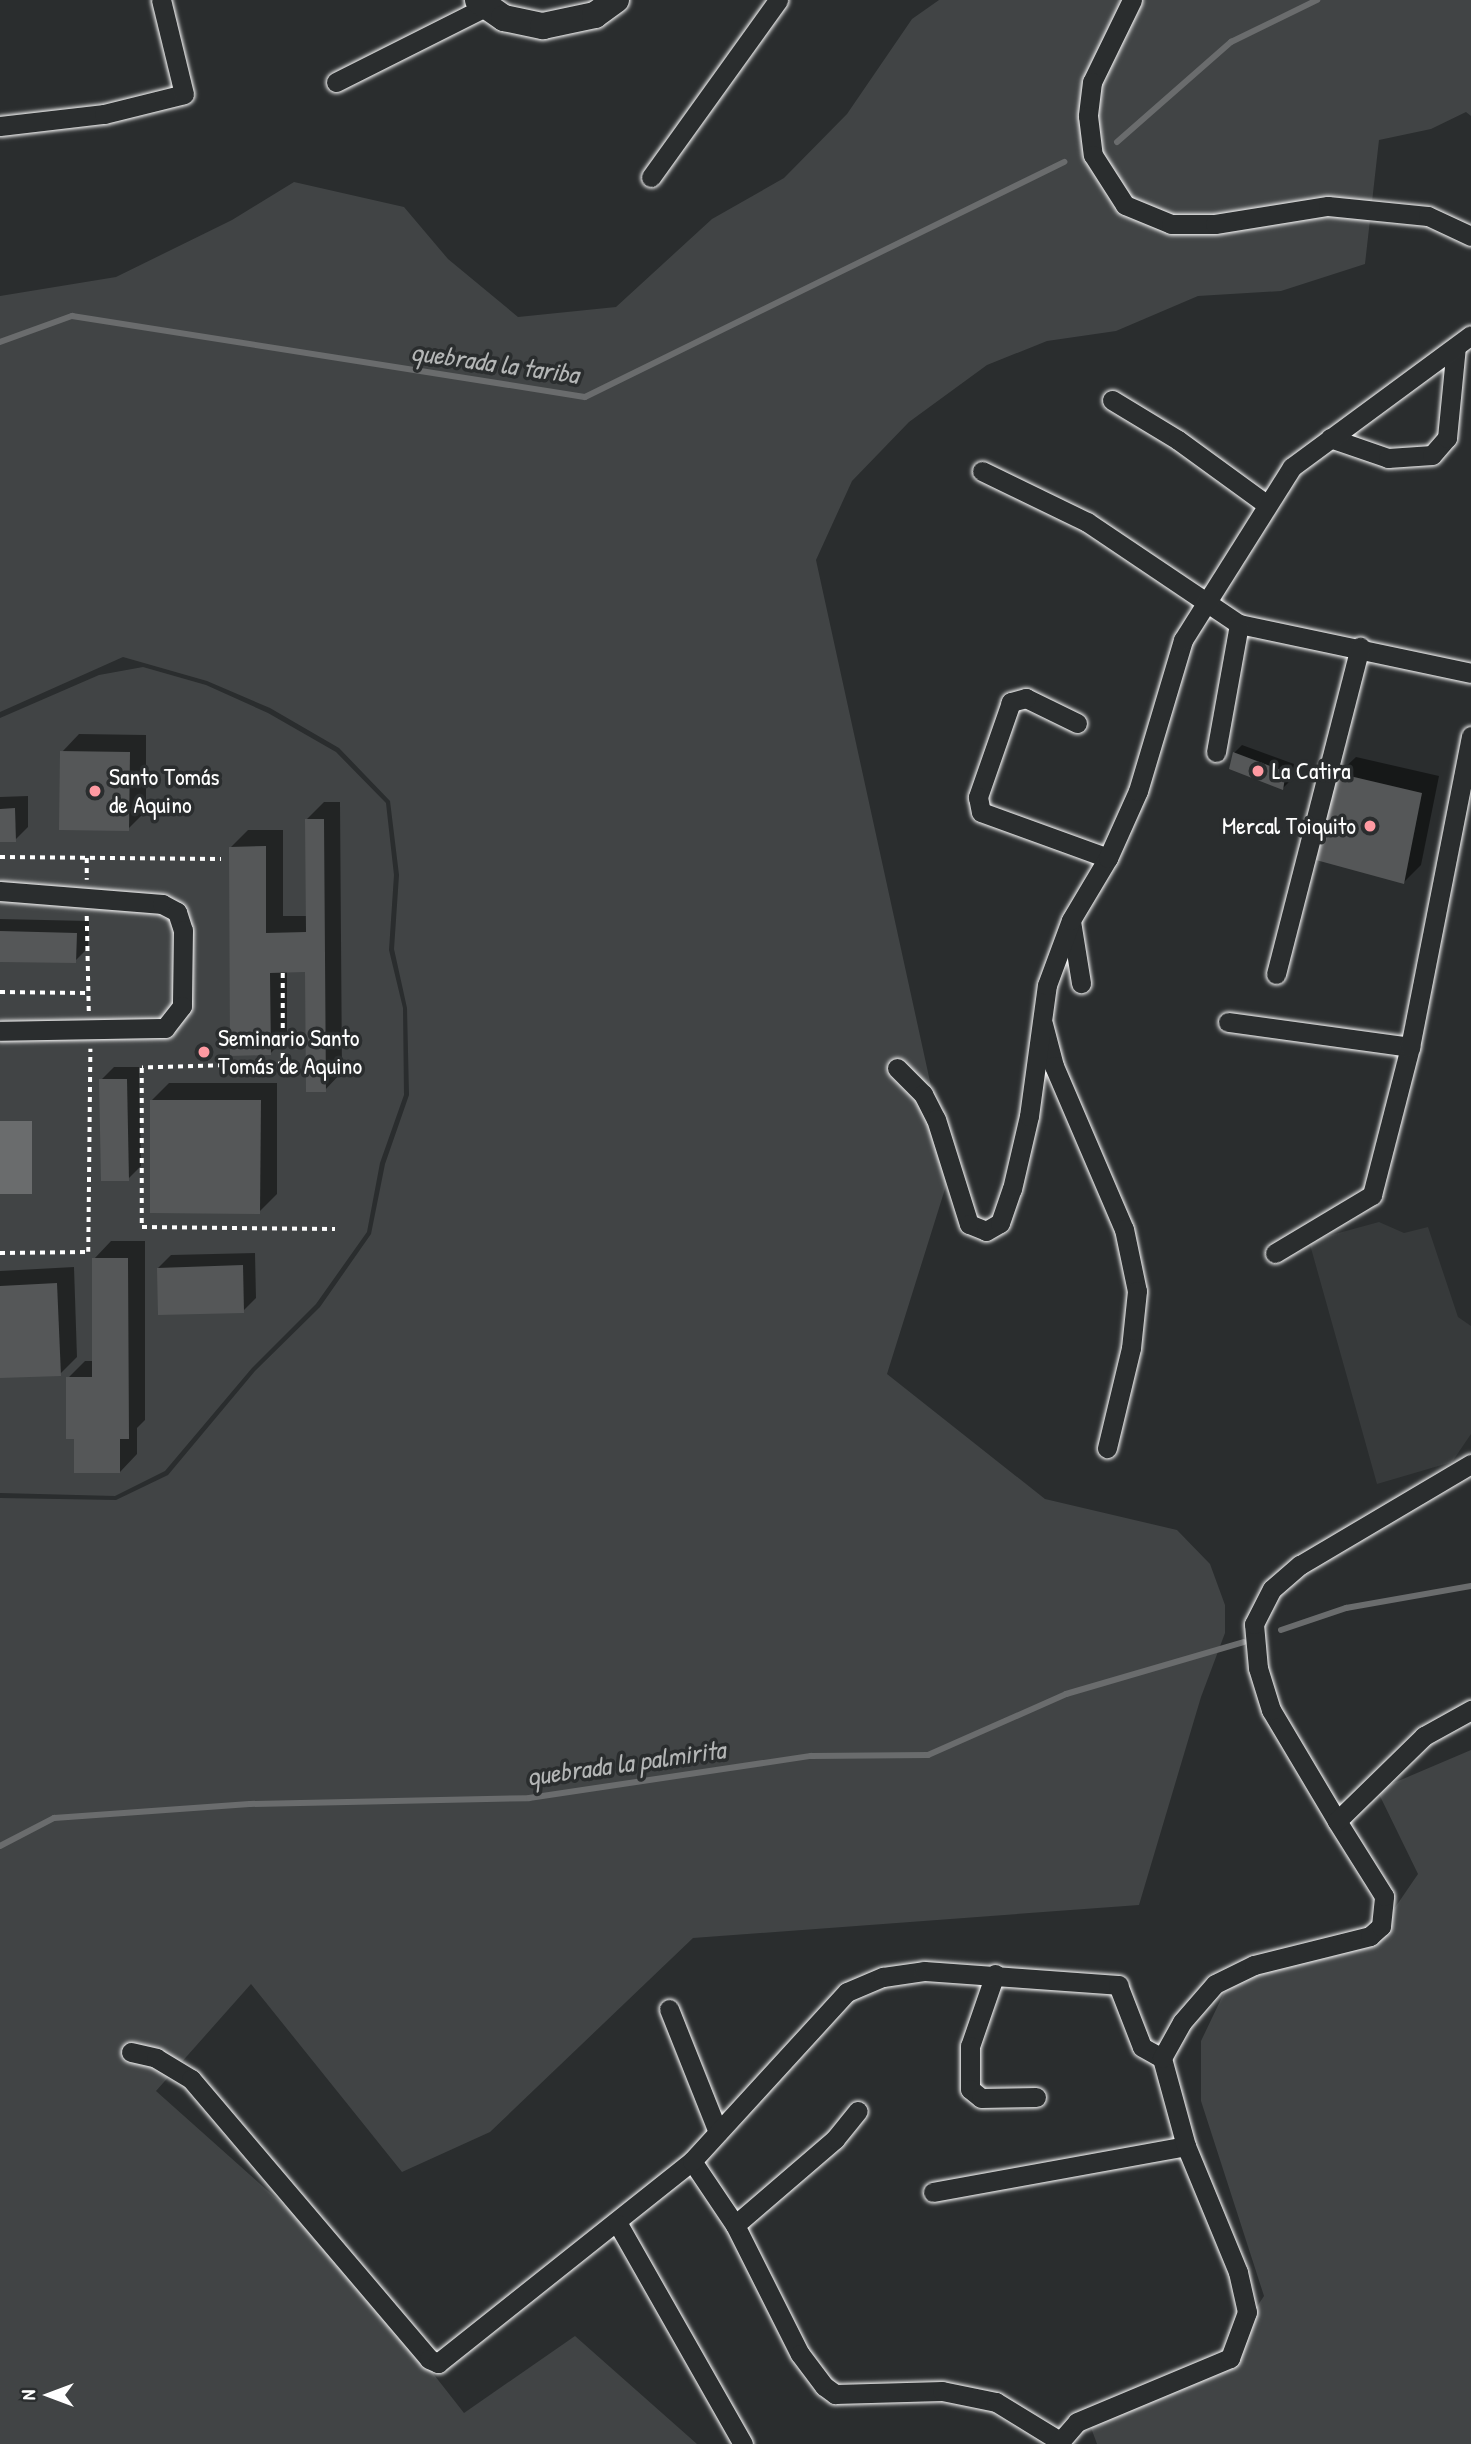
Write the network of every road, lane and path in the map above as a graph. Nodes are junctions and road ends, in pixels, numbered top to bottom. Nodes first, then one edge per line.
1 (161, 0) edge
2 (616, 0) edge
3 (779, 0) edge
4 (1132, 0) edge
5 (482, 3) edge
6 (336, 82) dead end
7 (0, 127) edge
8 (652, 177) dead end
9 (1471, 236) edge
10 (1464, 341) edge
11 (1112, 400) dead end
12 (1330, 438) junction
13 (982, 471) dead end
14 (1266, 505) junction
15 (1203, 602) junction
16 (1239, 624) junction
17 (1360, 647) junction
18 (1471, 673) edge
19 (1077, 723) dead end
20 (1471, 736) edge
21 (1216, 752) dead end
22 (0, 857) edge
23 (88, 858) junction
24 (1108, 858) junction
25 (221, 859) dead end
26 (0, 891) edge
27 (88, 896) junction
28 (1071, 920) junction
29 (282, 972) dead end
30 (1276, 974) dead end
31 (1081, 983) dead end
32 (0, 992) edge
33 (88, 993) junction
34 (1041, 1017) junction
35 (1228, 1022) dead end
36 (90, 1030) junction
37 (0, 1031) edge
38 (1410, 1047) junction
39 (897, 1068) dead end
40 (335, 1229) dead end
41 (0, 1253) edge
42 (1275, 1254) dead end
43 (1107, 1448) dead end
44 (1471, 1464) edge
45 (1471, 1710) edge
46 (1336, 1821) junction
47 (995, 1973) junction
48 (669, 2009) dead end
49 (131, 2052) dead end
50 (1162, 2058) junction
51 (1037, 2097) dead end
52 (858, 2111) dead end
53 (718, 2132) junction
54 (1186, 2146) junction
55 (692, 2161) junction
56 (933, 2192) dead end
57 (618, 2224) junction
58 (736, 2225) junction
59 (1058, 2442) edge
60 (743, 2444) edge

1 - 7 street
2 - 5 street
3 - 8 street
4 - 9 street
5 - 6 street
10 - 12 street
10 - 12 street
11 - 14 street
12 - 14 street
13 - 15 street
14 - 15 street
15 - 16 street
15 - 24 street
16 - 17 street
16 - 21 street
17 - 18 street
17 - 30 street
19 - 24 street
20 - 38 street
22 - 23 path
23 - 25 path
23 - 27 path
24 - 28 street
26 - 27 street
27 - 33 path
27 - 36 street
28 - 31 street
28 - 34 street
29 - 40 path
32 - 33 path
33 - 36 path
34 - 39 street
34 - 43 street
35 - 38 street
36 - 37 street
36 - 41 path
38 - 42 street
44 - 46 street
45 - 46 street
46 - 50 street
47 - 50 street
47 - 51 street
47 - 53 street
48 - 53 street
49 - 57 street
50 - 54 street
52 - 58 street
53 - 55 street
54 - 56 street
54 - 59 street
55 - 57 street
55 - 58 street
57 - 60 street
58 - 59 street

